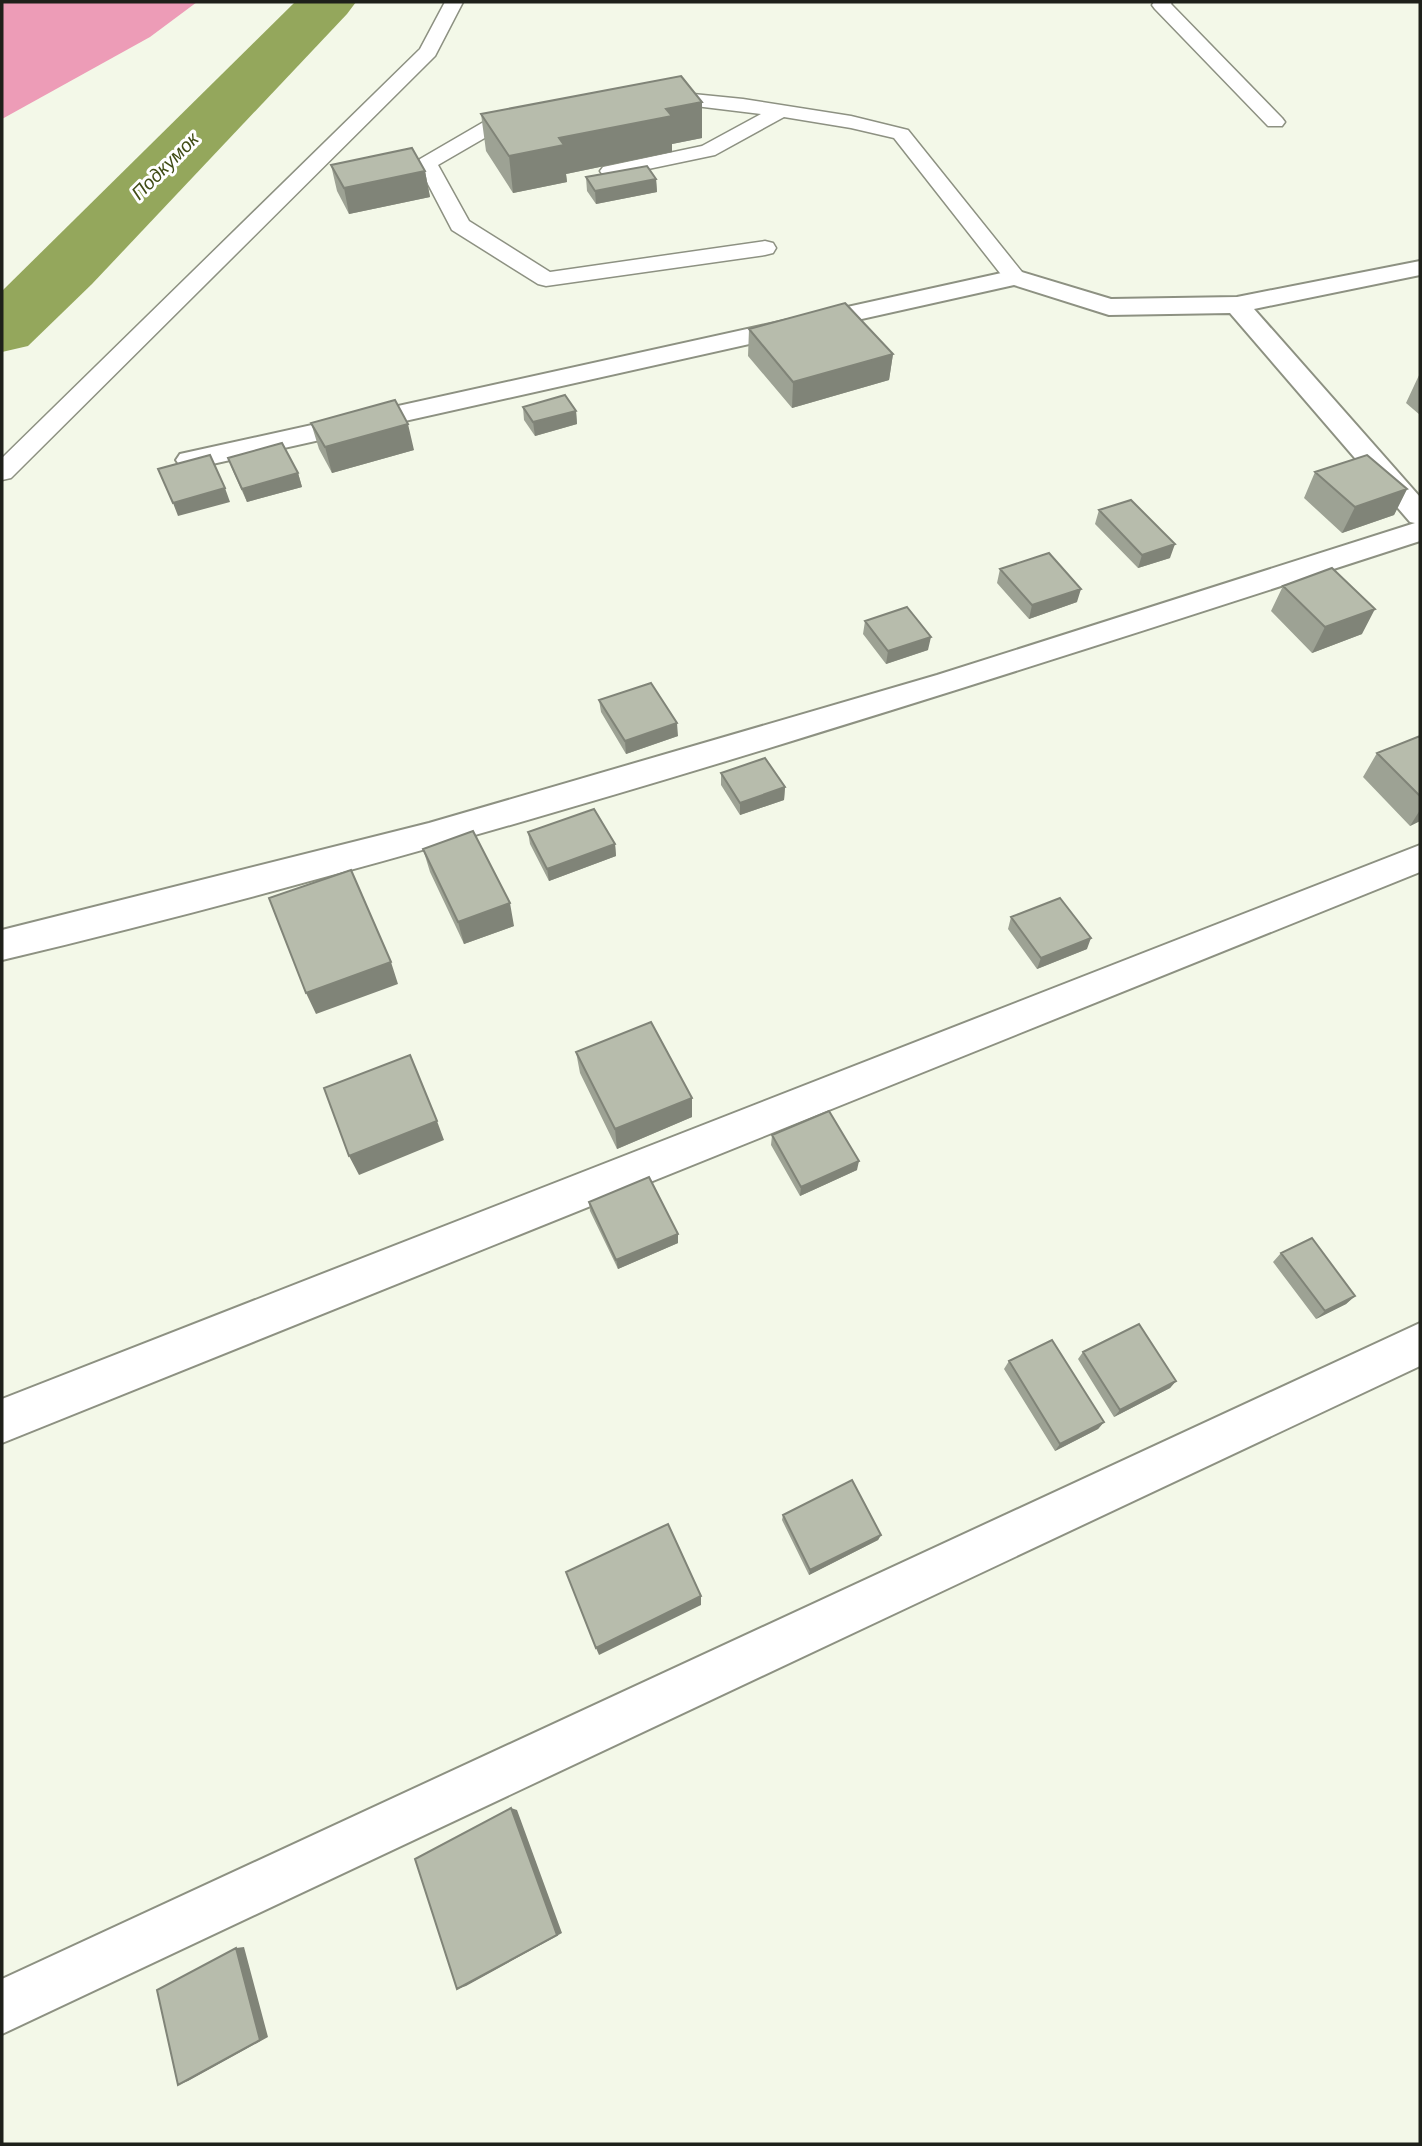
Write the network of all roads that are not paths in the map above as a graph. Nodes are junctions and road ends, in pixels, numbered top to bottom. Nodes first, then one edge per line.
1 (454, 2) edge
2 (1163, 2) edge
3 (638, 95) edge
4 (550, 109) edge
5 (780, 111) junction
6 (1275, 122) dead end
7 (610, 172) edge
8 (765, 248) dead end
9 (1420, 268) edge
10 (1015, 277) junction
11 (1237, 305) junction
12 (190, 460) edge
13 (2, 472) edge
14 (1420, 515) edge
15 (1420, 531) edge
16 (1420, 858) edge
17 (2, 944) edge
18 (1420, 1344) edge
19 (2, 1421) edge
20 (2, 2007) edge

1 - 13 lane
2 - 6 lane
3 - 5 lane
4 - 8 lane
5 - 7 lane
5 - 10 lane
9 - 11 street
10 - 11 street
10 - 12 street
11 - 14 street
15 - 17 street
16 - 19 street
18 - 20 street

